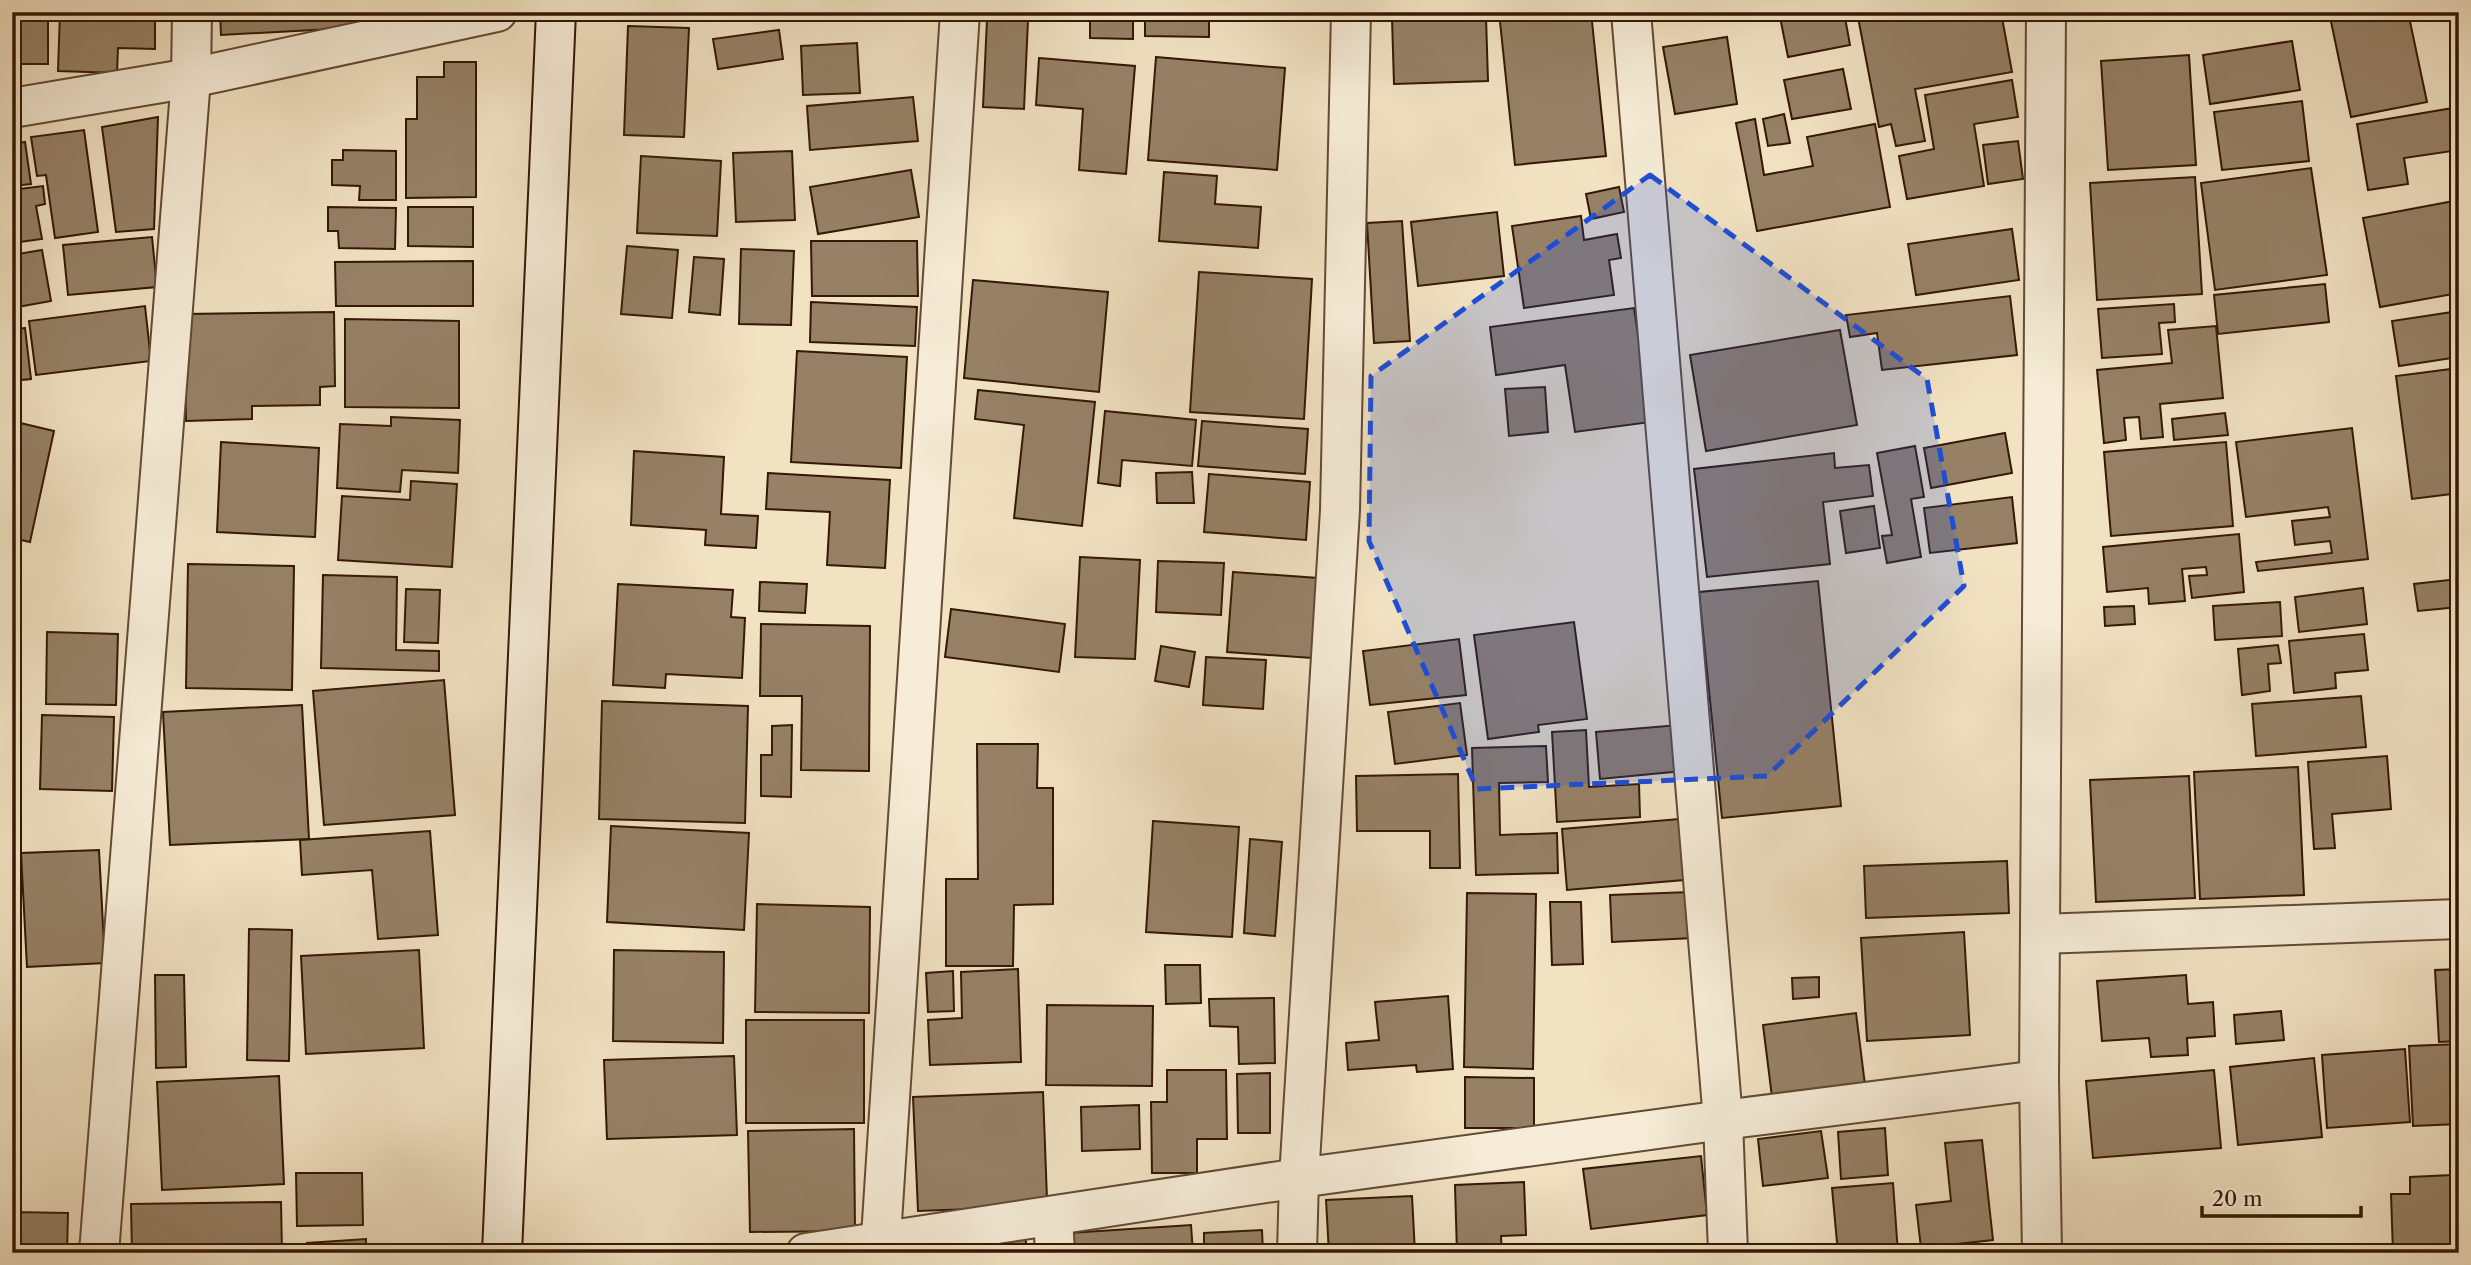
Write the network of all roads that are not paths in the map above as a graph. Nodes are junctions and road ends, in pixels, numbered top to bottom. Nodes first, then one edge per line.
1 (192, 12) edge
2 (497, 12) edge
3 (556, 12) edge
4 (960, 12) edge
5 (1350, 12) edge
6 (1631, 12) edge
7 (2046, 12) edge
8 (191, 78) junction
9 (12, 108) edge
10 (2459, 919) edge
11 (2040, 934) junction
12 (2039, 1080) junction
13 (1723, 1120) junction
14 (1299, 1178) junction
15 (1054, 1234) edge
16 (881, 1247) edge
17 (99, 1253) edge
18 (502, 1253) edge
19 (806, 1253) edge
20 (1297, 1253) edge
21 (1728, 1253) edge
22 (2042, 1253) edge

1 - 8 street
2 - 8 street
3 - 18 street
4 - 16 street
5 - 14 street
6 - 13 street
7 - 11 street
8 - 9 street
8 - 17 street
10 - 11 street
11 - 12 street
12 - 13 street
12 - 22 street
13 - 14 street
13 - 21 street
14 - 15 street
14 - 20 street
15 - 16 street
16 - 19 street

